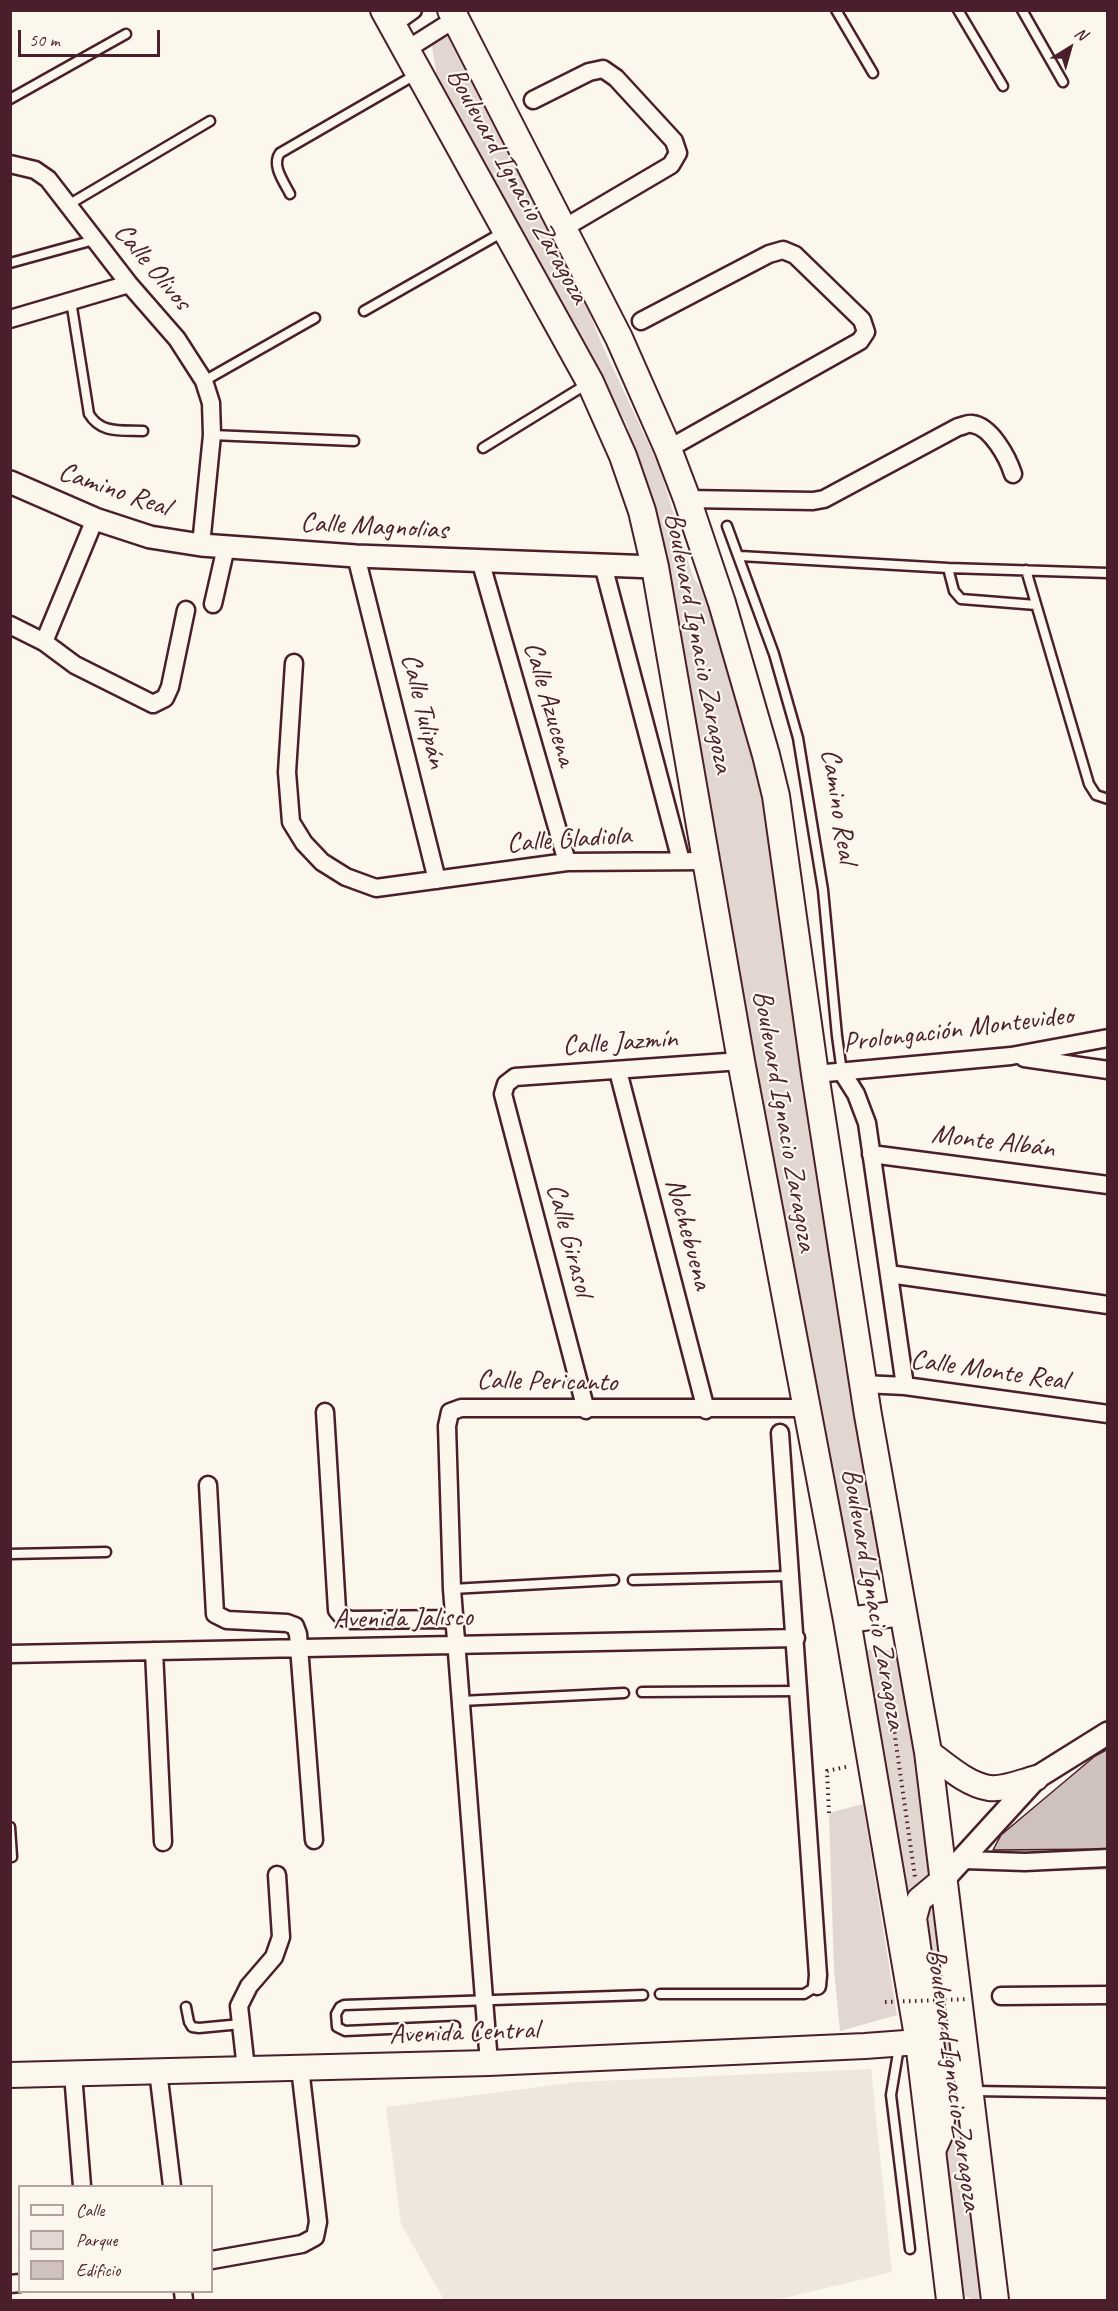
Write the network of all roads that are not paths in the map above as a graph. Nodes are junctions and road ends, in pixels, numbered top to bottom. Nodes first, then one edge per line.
1 (836, 10) edge
2 (958, 10) edge
3 (1022, 10) edge
4 (455, 13) edge
5 (396, 15) edge
6 (126, 34) dead end
7 (406, 50) junction
8 (418, 73) junction
9 (873, 73) dead end
10 (1063, 82) dead end
11 (1003, 86) dead end
12 (10, 99) edge
13 (533, 100) dead end
14 (210, 121) dead end
15 (10, 164) edge
16 (290, 194) dead end
17 (67, 206) junction
18 (564, 228) junction
19 (506, 230) junction
20 (94, 240) junction
21 (10, 263) edge
22 (129, 284) junction
23 (71, 300) junction
24 (364, 311) dead end
25 (315, 318) dead end
26 (10, 319) edge
27 (641, 321) dead end
28 (204, 381) junction
29 (590, 382) junction
30 (143, 430) dead end
31 (212, 435) junction
32 (354, 441) dead end
33 (483, 448) dead end
34 (668, 449) junction
35 (1013, 474) dead end
36 (10, 482) edge
37 (687, 499) junction
38 (96, 519) junction
39 (728, 526) dead end
40 (201, 545) junction
41 (226, 547) junction
42 (356, 556) junction
43 (740, 556) junction
44 (480, 560) junction
45 (603, 565) junction
46 (655, 567) junction
47 (948, 568) junction
48 (1026, 570) junction
49 (1107, 573) edge
50 (213, 604) dead end
51 (1036, 605) junction
52 (186, 610) dead end
53 (10, 625) edge
54 (44, 642) junction
55 (294, 663) dead end
56 (1107, 799) edge
57 (694, 861) junction
58 (567, 862) junction
59 (436, 879) junction
60 (1107, 1038) edge
61 (1011, 1056) junction
62 (741, 1061) junction
63 (1107, 1070) edge
64 (618, 1071) junction
65 (842, 1072) junction
66 (815, 1074) junction
67 (506, 1084) joint
68 (871, 1154) junction
69 (1107, 1185) edge
70 (889, 1274) junction
71 (1107, 1305) edge
72 (863, 1384) junction
73 (905, 1386) junction
74 (806, 1408) junction
75 (586, 1410) junction
76 (706, 1410) junction
77 (325, 1412) dead end
78 (1107, 1414) edge
79 (780, 1433) dead end
80 (208, 1485) dead end
81 (106, 1552) dead end
82 (10, 1554) edge
83 (789, 1576) junction
84 (614, 1580) dead end
85 (633, 1581) dead end
86 (452, 1589) junction
87 (903, 1613) junction
88 (454, 1619) junction
89 (847, 1620) junction
90 (796, 1638) junction
91 (456, 1646) junction
92 (300, 1647) junction
93 (154, 1651) junction
94 (10, 1654) edge
95 (799, 1690) junction
96 (642, 1692) dead end
97 (624, 1693) dead end
98 (460, 1701) junction
99 (1107, 1733) edge
100 (928, 1752) junction
101 (1036, 1778) junction
102 (10, 1827) edge
103 (314, 1840) dead end
104 (163, 1842) dead end
105 (12, 1857) edge
106 (1107, 1858) edge
107 (964, 1860) junction
108 (278, 1875) dead end
109 (943, 1880) junction
110 (817, 1986) joint
111 (660, 1994) dead end
112 (644, 1995) dead end
113 (1107, 1995) edge
114 (1000, 1996) dead end
115 (484, 2000) junction
116 (186, 2007) dead end
117 (241, 2024) junction
118 (455, 2026) dead end
119 (909, 2043) junction
120 (489, 2063) junction
121 (300, 2068) junction
122 (246, 2069) junction
123 (158, 2071) junction
124 (73, 2074) junction
125 (10, 2075) edge
126 (969, 2091) junction
127 (1107, 2093) edge
128 (932, 2153) junction
129 (82, 2185) edge
130 (172, 2185) edge
131 (910, 2249) dead end
132 (213, 2260) edge
133 (950, 2300) edge
134 (995, 2301) edge

1 - 9 lane
2 - 11 lane
3 - 10 lane
4 - 7 street
4 - 18 main road, Boulevard Ignacio Zaragoza
5 - 7 main road, Boulevard Ignacio Zaragoza
6 - 12 lane
7 - 8 main road, Boulevard Ignacio Zaragoza
8 - 16 lane
8 - 19 main road, Boulevard Ignacio Zaragoza
13 - 18 street
14 - 17 lane
15 - 17 street, Calle Olivos
17 - 20 street, Calle Olivos
18 - 34 main road, Boulevard Ignacio Zaragoza
19 - 24 lane
19 - 29 main road, Boulevard Ignacio Zaragoza
20 - 21 lane
20 - 22 street, Calle Olivos
22 - 23 street
22 - 28 street, Calle Olivos
23 - 26 street
23 - 30 lane
25 - 28 lane
27 - 34 street
28 - 31 street, Calle Olivos
29 - 33 lane
29 - 46 main road, Boulevard Ignacio Zaragoza
31 - 32 lane
31 - 40 street
34 - 37 main road, Boulevard Ignacio Zaragoza
35 - 37 street
36 - 38 street, Camino Real
37 - 66 main road, Boulevard Ignacio Zaragoza
38 - 40 street, Camino Real
38 - 54 street
39 - 43 lane, Camino Real
40 - 41 street, Calle Magnolias
41 - 42 street, Calle Magnolias
41 - 50 street
42 - 44 street, Calle Magnolias
42 - 59 street, Calle Tulipán
43 - 47 lane
43 - 65 lane, Camino Real
44 - 45 street, Calle Magnolias
44 - 58 street, Calle Azucena
45 - 46 street, Calle Magnolias
45 - 57 street
46 - 57 main road, Boulevard Ignacio Zaragoza
47 - 48 lane
47 - 51 lane
48 - 49 lane
48 - 51 lane
51 - 56 lane
52 - 54 street
53 - 54 street
55 - 59 street, Calle Gladiola
57 - 58 street, Calle Gladiola
57 - 62 main road, Boulevard Ignacio Zaragoza
58 - 59 street, Calle Gladiola
60 - 61 street, Prolongación Montevideo
61 - 63 street
61 - 65 street, Prolongación Montevideo
62 - 64 street, Calle Jazmín
62 - 74 main road, Boulevard Ignacio Zaragoza
64 - 67 street, Calle Jazmín
64 - 76 street, Nochebuena
65 - 66 street, Prolongación Montevideo
65 - 68 street
66 - 72 main road, Boulevard Ignacio Zaragoza
67 - 75 street, Calle Girasol
68 - 69 street, Monte Albán
68 - 70 street
70 - 71 street
70 - 73 street
72 - 73 street, Calle Monte Real
72 - 87 main road, Boulevard Ignacio Zaragoza
73 - 78 street, Calle Monte Real
74 - 76 street, Calle Pericanto
74 - 89 main road, Boulevard Ignacio Zaragoza
75 - 76 street, Calle Pericanto
75 - 86 street, Calle Pericanto
77 - 88 street
79 - 83 street
80 - 92 street
81 - 82 lane
83 - 85 lane
83 - 90 street
84 - 86 lane
86 - 88 street, Calle Pericanto
87 - 89 main road
87 - 100 main road, Boulevard Ignacio Zaragoza
88 - 91 street, Calle Pericanto
89 - 119 main road, Boulevard Ignacio Zaragoza
90 - 91 street, Avenida Jalisco
90 - 95 street
91 - 92 street, Avenida Jalisco
91 - 98 street, Calle Pericanto
92 - 93 street, Avenida Jalisco
92 - 103 street
93 - 94 street, Avenida Jalisco
93 - 104 street
95 - 96 lane
95 - 110 street
97 - 98 lane
98 - 115 street, Calle Pericanto
99 - 101 street
100 - 101 main road
100 - 109 main road, Boulevard Ignacio Zaragoza
101 - 107 street
102 - 105 lane
106 - 107 street
107 - 109 street
108 - 117 street
109 - 126 main road, Boulevard Ignacio Zaragoza
109 - 128 main road
110 - 111 lane
112 - 115 lane
113 - 114 street
115 - 118 lane
115 - 120 street, Calle Pericanto
116 - 117 lane
117 - 122 street
119 - 120 main road, Avenida Central
119 - 128 main road, Boulevard Ignacio Zaragoza
119 - 131 lane
120 - 121 main road, Avenida Central
121 - 122 main road, Avenida Central
121 - 132 street
122 - 123 main road, Avenida Central
123 - 124 main road, Avenida Central
123 - 130 street
124 - 125 main road, Avenida Central
124 - 129 street
126 - 127 lane
126 - 134 main road, Boulevard Ignacio Zaragoza
128 - 133 main road, Boulevard Ignacio Zaragoza

